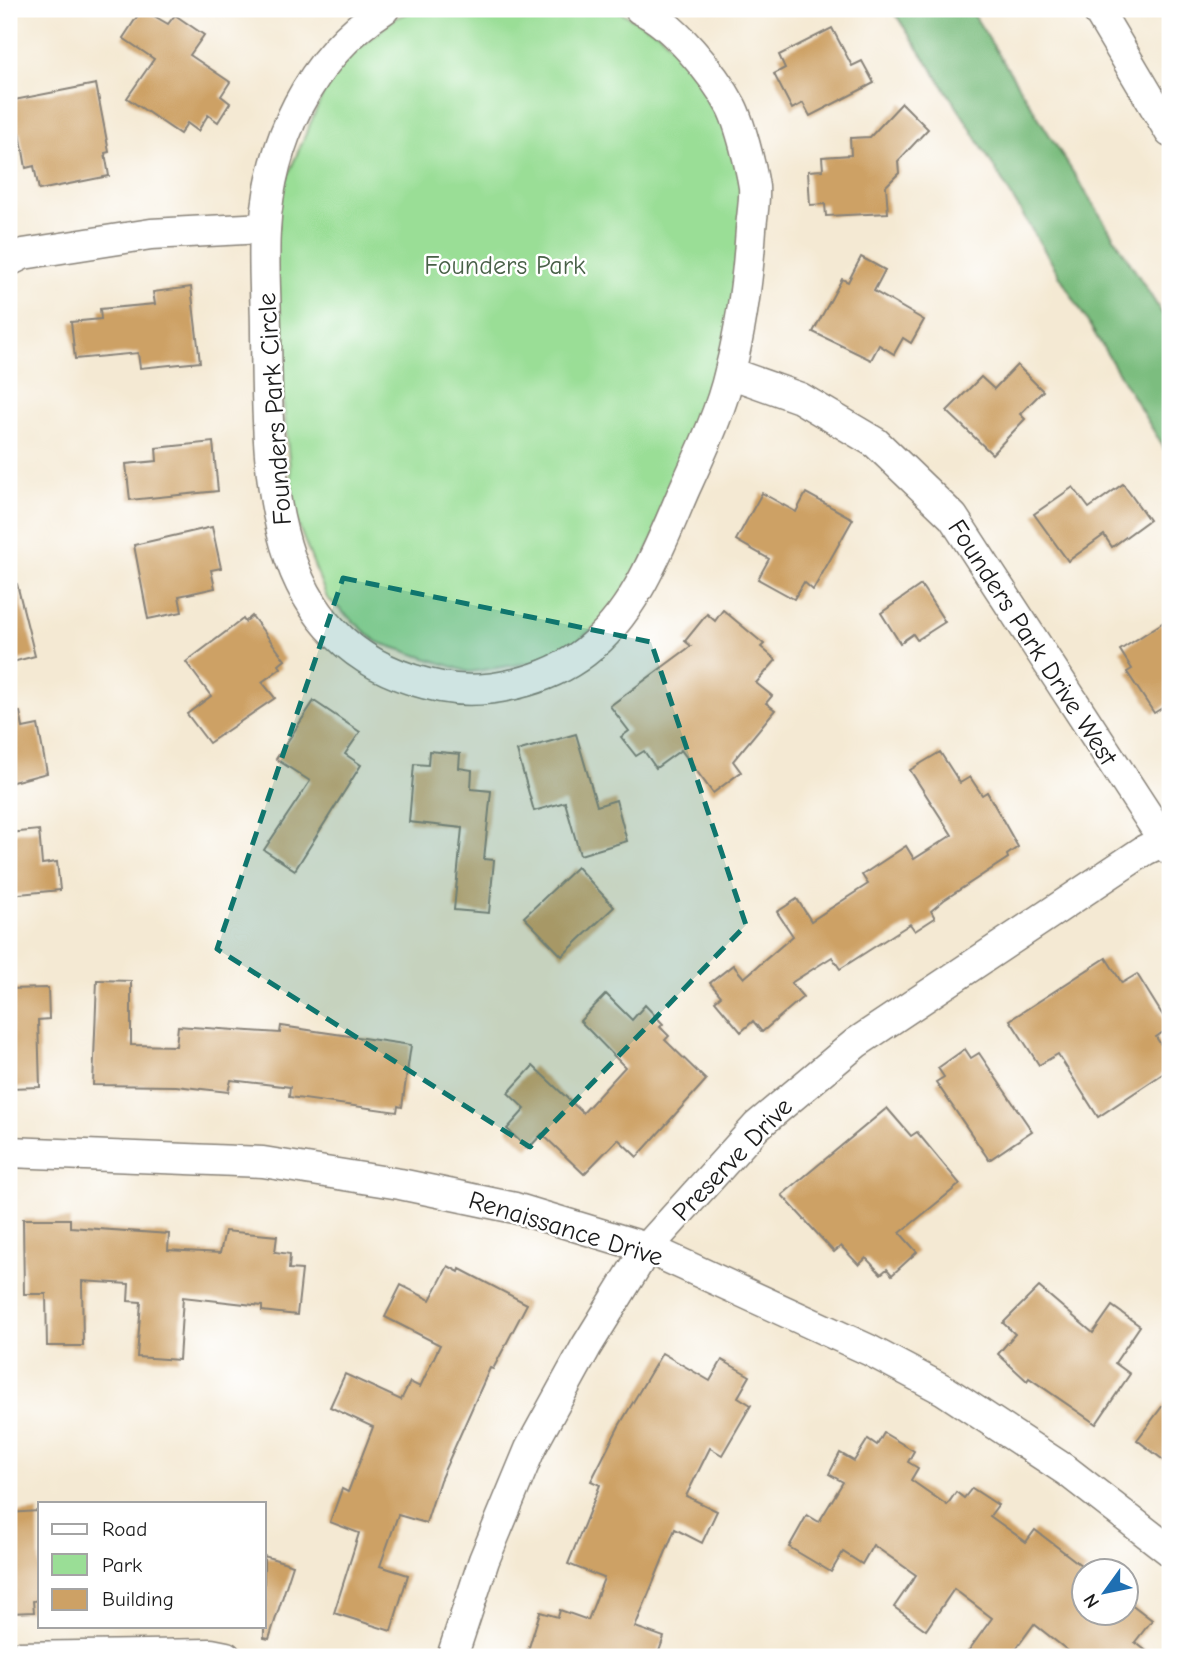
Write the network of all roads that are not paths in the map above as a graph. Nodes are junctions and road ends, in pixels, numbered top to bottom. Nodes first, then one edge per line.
1 (384, 9) edge
2 (639, 9) edge
3 (1097, 9) edge
4 (1170, 132) edge
5 (265, 228) junction
6 (9, 261) edge
7 (730, 373) junction
8 (1168, 838) edge
9 (9, 1152) edge
10 (647, 1248) junction
11 (1170, 1551) edge
12 (17, 1657) edge
13 (226, 1657) edge
14 (452, 1657) edge

1 - 5 street, Founders Park Circle
2 - 7 street, Founders Park Circle
3 - 4 street
5 - 6 street
5 - 7 street, Founders Park Circle
7 - 8 street, Founders Park Drive West
8 - 10 street, Preserve Drive
9 - 10 street, Renaissance Drive
10 - 11 street, Renaissance Drive
10 - 14 street, Preserve Drive
12 - 13 street

